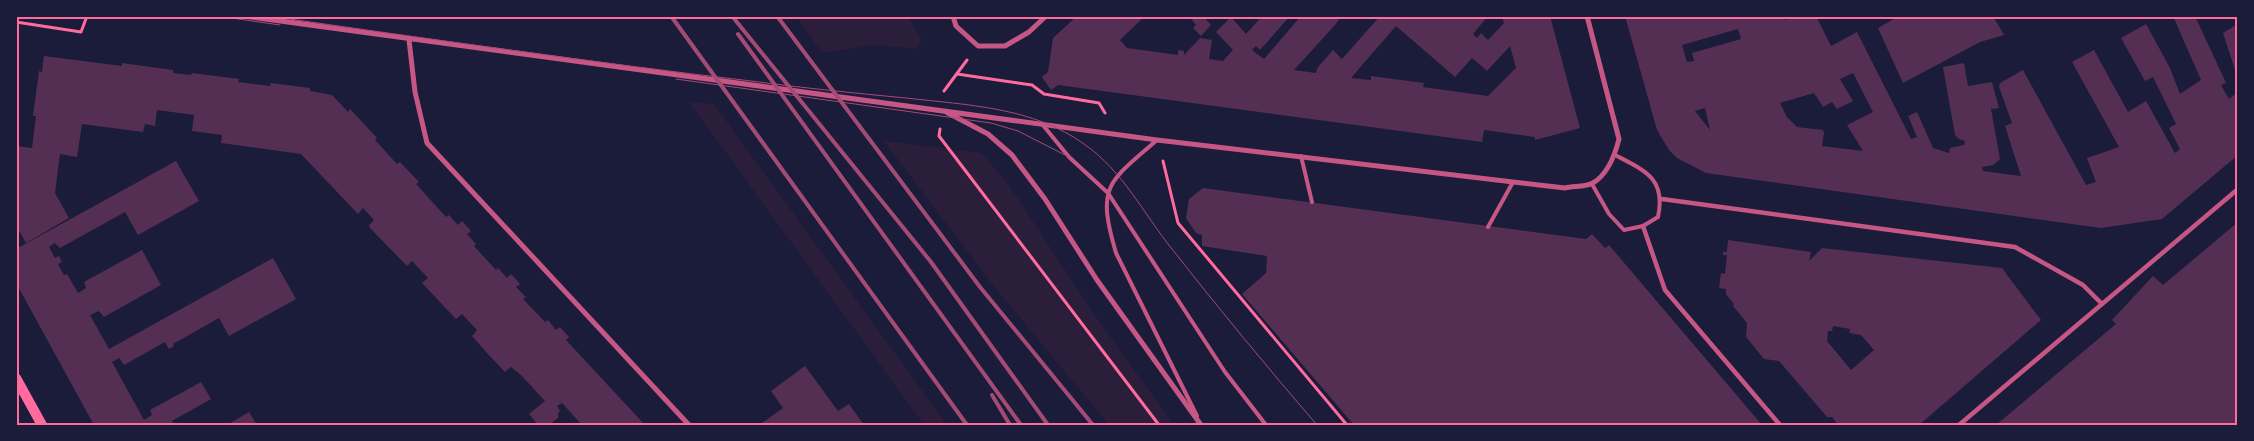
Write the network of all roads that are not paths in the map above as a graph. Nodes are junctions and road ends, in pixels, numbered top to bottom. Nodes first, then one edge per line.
1 (244, 16) edge
2 (953, 16) edge
3 (1046, 16) edge
4 (1587, 16) edge
5 (409, 40) junction
6 (941, 109) junction
7 (1042, 124) junction
8 (1157, 140) junction
9 (1615, 155) junction
10 (1301, 156) junction
11 (1513, 182) junction
12 (1592, 184) junction
13 (2238, 189) edge
14 (1108, 193) junction
15 (1662, 199) junction
16 (1312, 202) dead end
17 (1643, 226) junction
18 (1488, 227) dead end
19 (2101, 303) junction
20 (16, 378) edge
21 (42, 425) edge
22 (689, 425) edge
23 (1201, 425) edge
24 (1266, 425) edge
25 (1780, 425) edge
26 (1959, 425) edge

1 - 5 street
2 - 3 street
4 - 9 street
5 - 6 street
5 - 22 street
6 - 7 street
6 - 23 street
7 - 8 street
7 - 14 lane
8 - 10 street
8 - 14 lane
9 - 12 street
9 - 15 lane
10 - 11 street
10 - 16 lane
11 - 12 street
11 - 18 lane
12 - 17 lane
13 - 19 street
14 - 23 lane
14 - 24 lane
15 - 17 lane
15 - 19 street
17 - 25 street
19 - 26 street
20 - 21 main road

